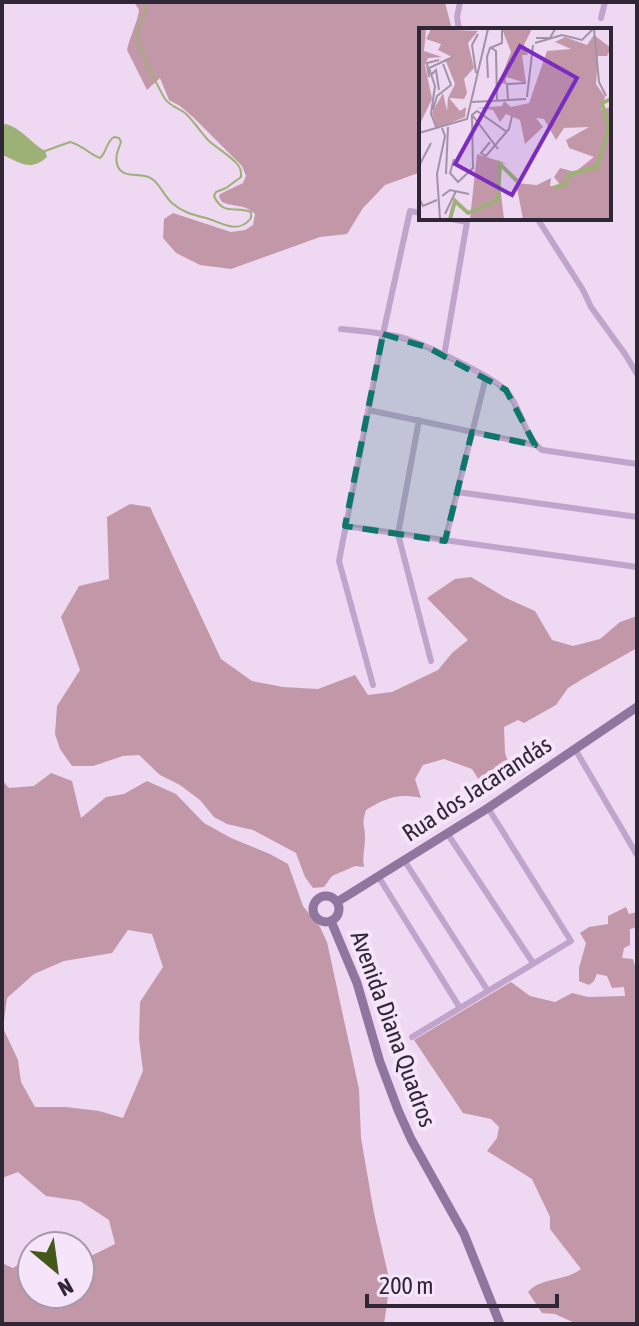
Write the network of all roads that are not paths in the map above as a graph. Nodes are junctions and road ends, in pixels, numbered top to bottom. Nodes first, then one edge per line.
1 (460, 2) edge
2 (605, 2) edge
3 (601, 18) dead end
4 (459, 28) edge
5 (419, 213) edge
6 (456, 220) edge
7 (538, 220) edge
8 (341, 329) dead end
9 (383, 334) junction
10 (444, 356) junction
11 (637, 374) edge
12 (486, 377) junction
13 (368, 410) junction
14 (419, 420) junction
15 (472, 432) junction
16 (535, 445) junction
17 (637, 464) edge
18 (457, 492) junction
19 (637, 517) edge
20 (345, 526) junction
21 (398, 534) junction
22 (445, 541) junction
23 (637, 567) edge
24 (431, 661) dead end
25 (373, 685) dead end
26 (637, 707) edge
27 (575, 749) junction
28 (488, 808) junction
29 (447, 833) junction
30 (637, 855) edge
31 (404, 860) junction
32 (378, 876) junction
33 (337, 902) junction
34 (331, 921) junction
35 (533, 963) junction
36 (488, 991) junction
37 (460, 1008) junction
38 (412, 1037) dead end
39 (500, 1324) edge

1 - 4 street
2 - 3 street
5 - 9 street
6 - 10 street
7 - 11 street
8 - 9 street
9 - 10 street
9 - 13 street
10 - 12 street
12 - 15 street
12 - 16 street
13 - 14 street
13 - 20 street
14 - 15 street
14 - 21 street
15 - 16 street
15 - 18 street
16 - 17 street
18 - 19 street
18 - 22 street
20 - 21 street
20 - 25 street
21 - 22 street
21 - 24 street
22 - 23 street
26 - 27 street, Rua dos Jacarandás
27 - 28 street, Rua dos Jacarandás
27 - 30 street
28 - 29 street, Rua dos Jacarandás
28 - 35 street
29 - 31 street, Rua dos Jacarandás
29 - 35 street
31 - 32 street, Rua dos Jacarandás
31 - 36 street
32 - 33 street, Rua dos Jacarandás
32 - 37 street
33 - 34 street, Avenida Diana Quadros
33 - 34 street, Avenida Diana Quadros
34 - 39 street, Avenida Diana Quadros
35 - 36 street
36 - 37 street
37 - 38 street

